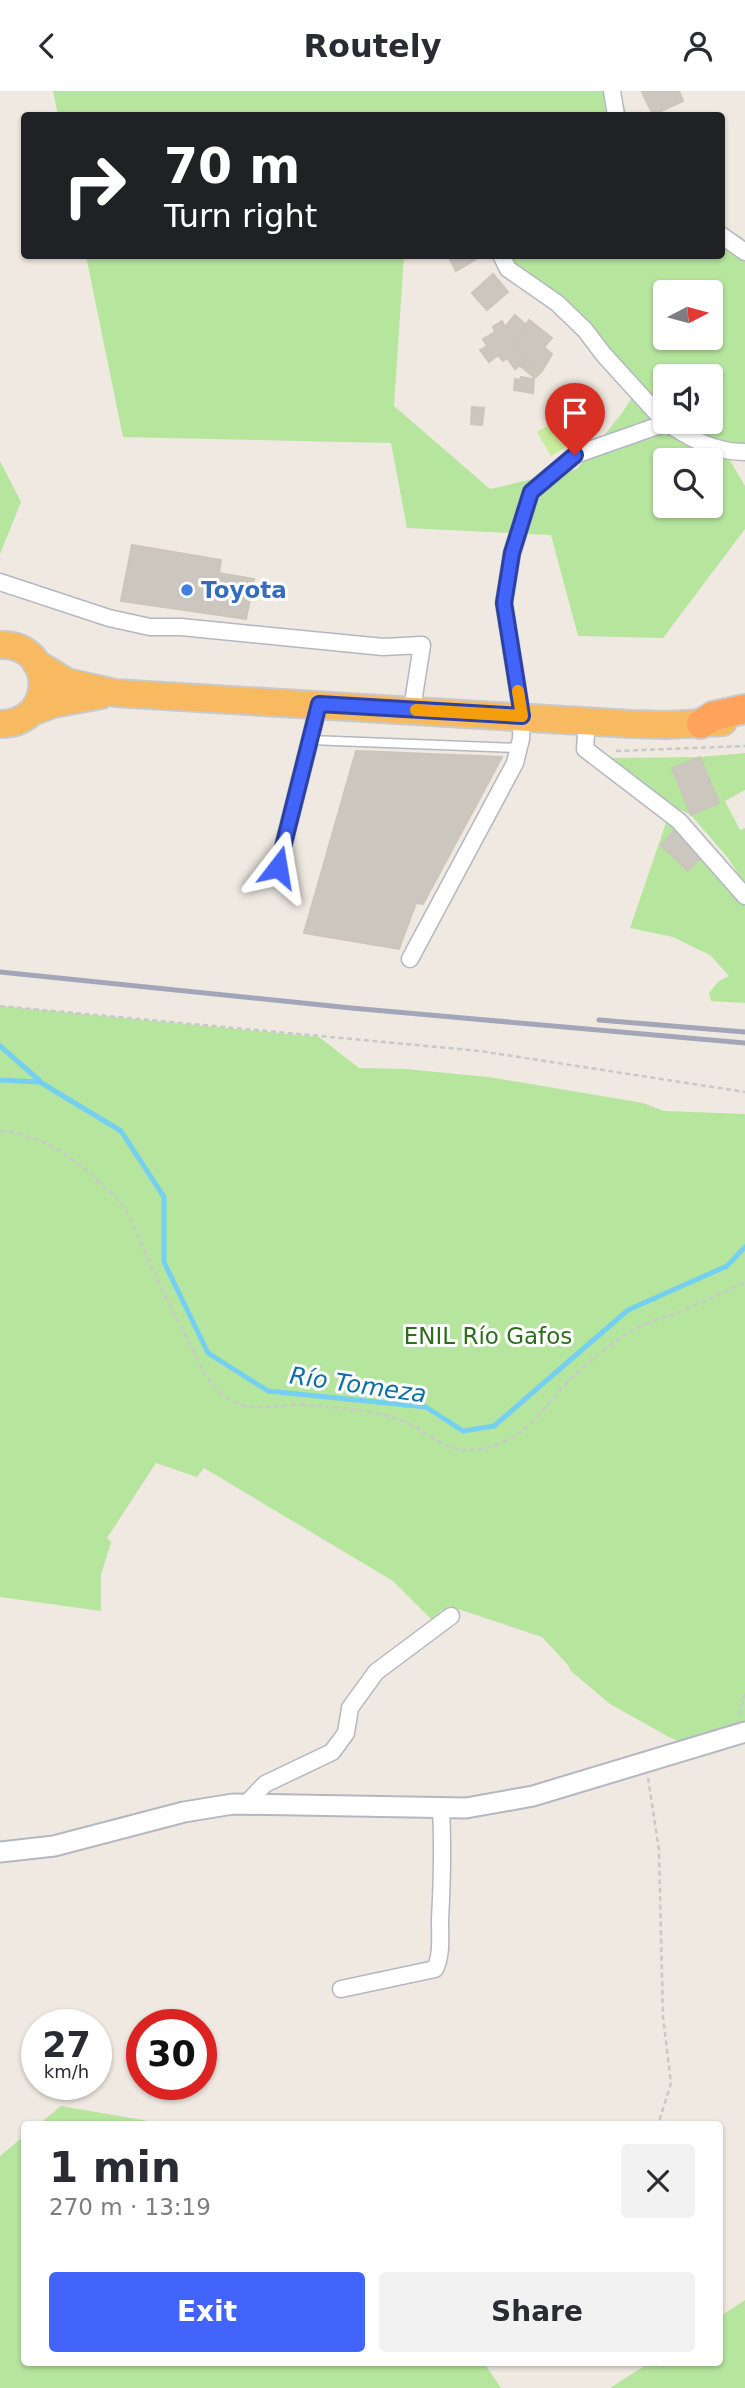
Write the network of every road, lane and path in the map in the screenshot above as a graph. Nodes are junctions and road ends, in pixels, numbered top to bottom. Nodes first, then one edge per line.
1 (612, 91) edge
2 (616, 112) edge
3 (725, 238) edge
4 (745, 252) edge
5 (503, 259) edge
6 (653, 408) edge
7 (653, 427) edge
8 (685, 434) edge
9 (745, 452) edge
10 (0, 582) edge
11 (0, 645) edge
12 (36, 663) junction
13 (116, 693) junction
14 (319, 704) junction
15 (412, 709) junction
16 (745, 709) edge
17 (32, 712) junction
18 (522, 716) junction
19 (587, 720) junction
20 (745, 720) edge
21 (0, 724) edge
22 (701, 724) junction
23 (310, 740) junction
24 (745, 746) edge
25 (519, 748) junction
26 (593, 754) junction
27 (278, 867) dead end
28 (745, 896) edge
29 (410, 959) dead end
30 (0, 1006) edge
31 (745, 1092) edge
32 (0, 1131) edge
33 (745, 1282) edge
34 (452, 1616) dead end
35 (745, 1694) edge
36 (743, 1728) edge
37 (645, 1761) junction
38 (247, 1803) junction
39 (441, 1808) junction
40 (0, 1852) edge
41 (341, 1989) dead end
42 (659, 2121) edge
43 (662, 2366) edge
44 (663, 2371) dead end

1 - 2 street
3 - 4 street
5 - 6 street
7 - 18 street
8 - 9 street
10 - 15 street
11 - 12 highway
12 - 13 highway
12 - 17 highway
13 - 14 highway
13 - 17 highway
14 - 15 highway
14 - 23 street
15 - 18 highway
16 - 22 highway
17 - 21 highway
18 - 19 highway
18 - 25 street
19 - 22 highway
19 - 26 street
20 - 22 highway
23 - 25 lane
23 - 27 street
24 - 26 path
25 - 29 street
26 - 28 street
30 - 31 path
32 - 33 path
34 - 38 street
35 - 36 path
36 - 37 street
37 - 39 street
37 - 42 path
38 - 39 street
38 - 40 street
39 - 41 street
43 - 44 path

